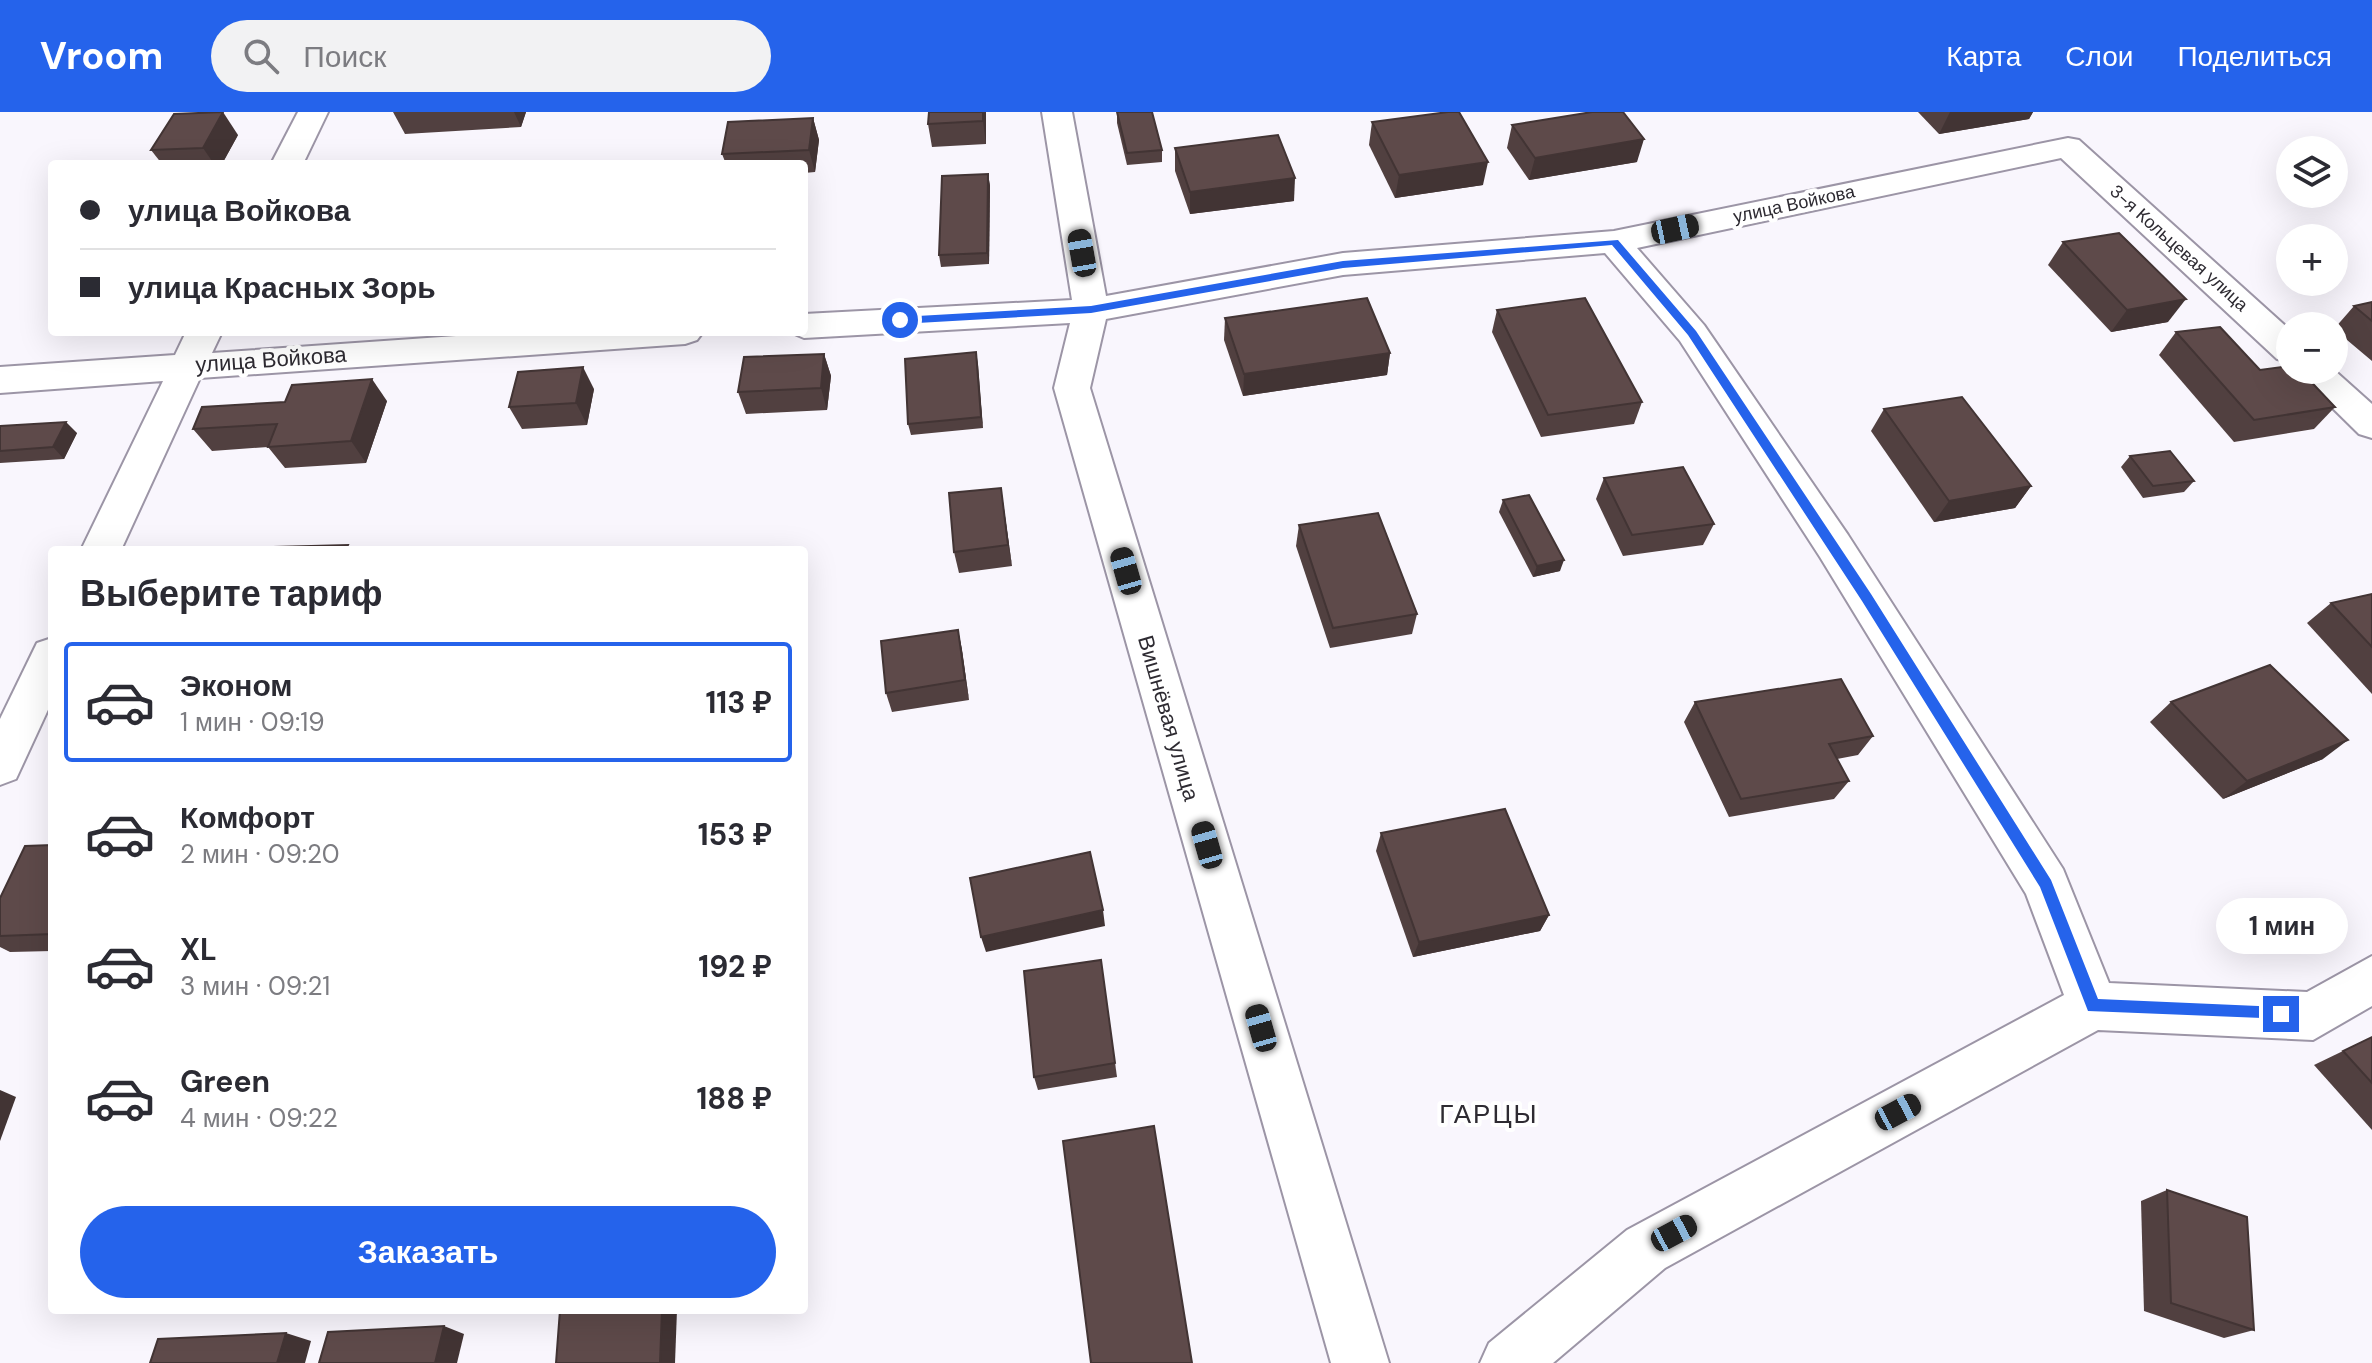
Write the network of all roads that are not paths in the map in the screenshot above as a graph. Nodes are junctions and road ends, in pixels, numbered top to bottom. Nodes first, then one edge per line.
1 (313, 112) edge
2 (1057, 112) edge
3 (2068, 147) joint
4 (289, 160) edge
5 (1614, 242) junction
6 (1091, 310) junction
7 (808, 326) edge
8 (563, 336) edge
9 (2276, 337) edge
10 (196, 348) edge
11 (0, 380) edge
12 (2327, 384) edge
13 (2372, 425) edge
14 (103, 546) edge
15 (48, 664) edge
16 (0, 766) edge
17 (2372, 979) edge
18 (2093, 1006) junction
19 (1360, 1363) edge
20 (1509, 1363) edge

1 - 4 street
2 - 6 street, Вишнёвая улица
3 - 5 street, улица Войкова
3 - 9 street, 3-я Кольцевая улица
5 - 6 street, улица Войкова
5 - 18 street
6 - 7 street, улица Войкова
6 - 19 street, Вишнёвая улица
8 - 10 street, улица Войкова
10 - 11 street, улица Войкова
10 - 14 street
12 - 13 street
15 - 16 street
17 - 18 street
18 - 20 street

